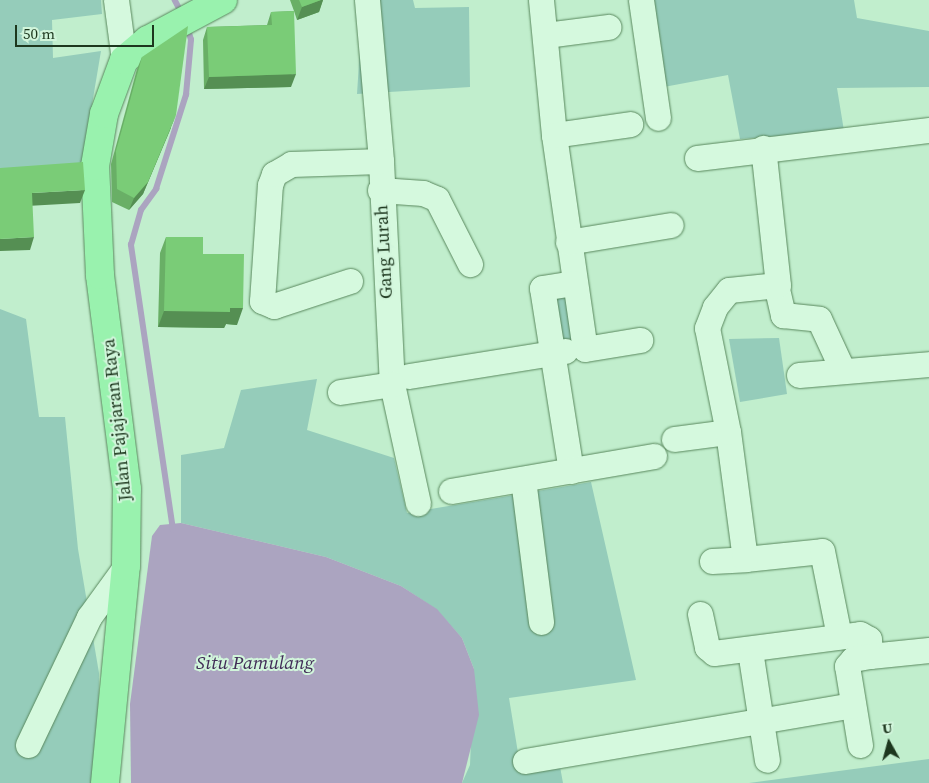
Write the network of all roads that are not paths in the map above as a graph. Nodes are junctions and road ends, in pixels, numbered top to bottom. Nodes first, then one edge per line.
1 (116, 0) edge
2 (367, 0) edge
3 (542, 0) edge
4 (641, 0) edge
5 (212, 6) edge
6 (608, 27) dead end
7 (546, 35) junction
8 (124, 60) junction
9 (658, 118) dead end
10 (630, 124) dead end
11 (929, 130) edge
12 (554, 135) junction
13 (763, 148) junction
14 (697, 158) dead end
15 (381, 161) junction
16 (380, 190) junction
17 (671, 225) dead end
18 (568, 242) junction
19 (470, 264) dead end
20 (350, 282) dead end
21 (574, 283) junction
22 (777, 289) junction
23 (640, 340) dead end
24 (585, 348) junction
25 (550, 353) junction
26 (929, 364) edge
27 (843, 370) junction
28 (799, 375) dead end
29 (400, 380) junction
30 (340, 392) dead end
31 (728, 432) junction
32 (674, 439) dead end
33 (654, 456) dead end
34 (571, 470) junction
35 (523, 479) junction
36 (451, 491) dead end
37 (418, 503) dead end
38 (744, 559) junction
39 (712, 561) dead end
40 (126, 566) junction
41 (700, 614) dead end
42 (542, 622) dead end
43 (839, 636) junction
44 (929, 650) edge
45 (870, 656) junction
46 (751, 657) dead end
47 (852, 705) junction
48 (760, 718) junction
49 (28, 745) dead end
50 (860, 745) dead end
51 (767, 760) dead end
52 (525, 761) dead end
53 (105, 783) edge

1 - 8 street
2 - 15 street, Gang Lurah
3 - 7 street
4 - 9 street
5 - 8 main road
6 - 7 street
7 - 12 street
8 - 40 main road, Jalan Pajajaran Raya
10 - 12 street
11 - 13 street
12 - 18 street
13 - 14 street
13 - 22 street
15 - 16 street, Gang Lurah
15 - 20 street
16 - 19 street
16 - 29 street, Gang Lurah
17 - 18 street
18 - 21 street
21 - 24 street
21 - 25 street
22 - 27 street
22 - 31 street
23 - 24 street
24 - 25 street
25 - 29 street
25 - 34 street
26 - 27 street
27 - 28 street
29 - 30 street
29 - 37 street, Gang Lurah
31 - 32 street
31 - 38 street
33 - 34 street
34 - 35 street
35 - 36 street
35 - 42 street
38 - 39 street
38 - 43 street
40 - 49 street
40 - 53 main road, Jalan Pajajaran Raya
41 - 43 street
43 - 45 street
44 - 45 street
45 - 47 street
46 - 48 street
47 - 48 street
47 - 50 street
48 - 51 street
48 - 52 street

